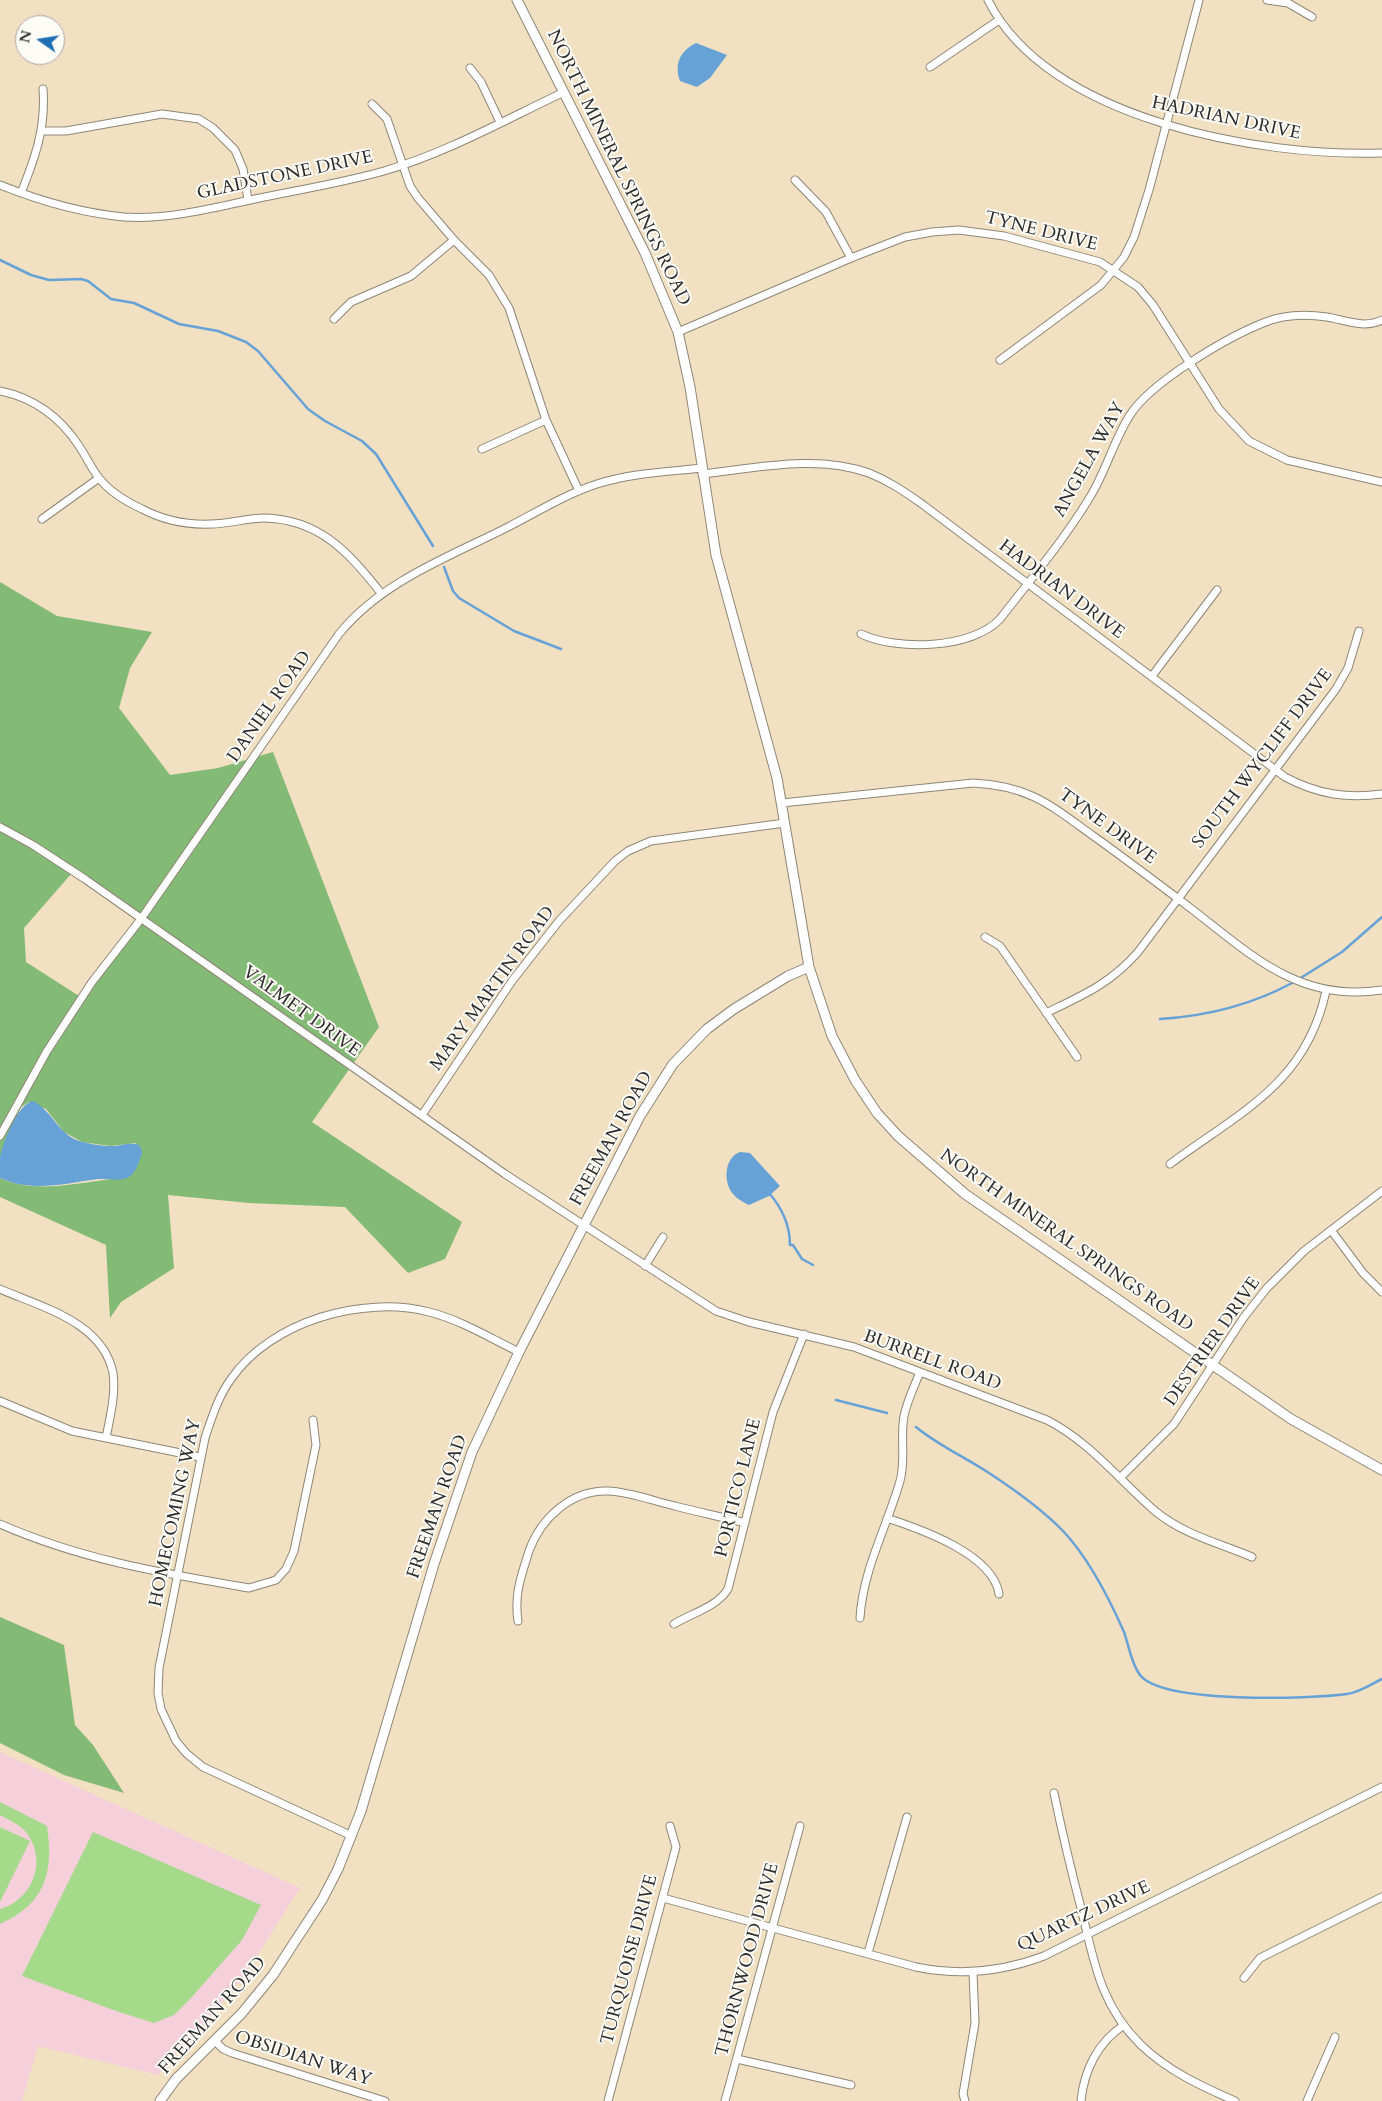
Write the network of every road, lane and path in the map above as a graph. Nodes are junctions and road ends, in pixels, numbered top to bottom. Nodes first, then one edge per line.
1 (517, 0) edge
2 (988, 0) edge
3 (1199, 0) edge
4 (1267, 0) edge
5 (1312, 17) dead end
6 (999, 20) junction
7 (930, 67) dead end
8 (470, 68) dead end
9 (43, 89) dead end
10 (564, 92) junction
11 (372, 104) dead end
12 (500, 122) junction
13 (1166, 125) junction
14 (42, 131) junction
15 (1382, 153) edge
16 (403, 164) junction
17 (795, 180) dead end
18 (0, 185) edge
19 (20, 193) junction
20 (248, 200) junction
21 (454, 240) junction
22 (852, 258) junction
23 (1114, 270) junction
24 (334, 319) dead end
25 (1382, 320) edge
26 (678, 332) junction
27 (1000, 360) dead end
28 (1191, 363) junction
29 (0, 391) edge
30 (546, 420) junction
31 (482, 449) dead end
32 (702, 471) junction
33 (99, 478) junction
34 (1382, 482) edge
35 (580, 490) junction
36 (42, 519) dead end
37 (1028, 583) junction
38 (1217, 590) dead end
39 (381, 593) junction
40 (1359, 630) dead end
41 (861, 634) dead end
42 (1152, 676) junction
43 (1275, 770) junction
44 (1382, 794) edge
45 (782, 803) junction
46 (786, 823) junction
47 (0, 827) edge
48 (1178, 898) junction
49 (141, 919) junction
50 (985, 937) dead end
51 (809, 967) junction
52 (1382, 990) edge
53 (1326, 991) junction
54 (1046, 1013) junction
55 (1077, 1057) dead end
56 (422, 1115) junction
57 (0, 1136) edge
58 (1170, 1164) dead end
59 (1382, 1191) edge
60 (584, 1225) junction
61 (1331, 1230) junction
62 (663, 1237) dead end
63 (645, 1266) junction
64 (0, 1289) edge
65 (1382, 1292) edge
66 (804, 1334) junction
67 (519, 1352) junction
68 (1213, 1366) junction
69 (920, 1372) junction
70 (0, 1401) edge
71 (313, 1420) dead end
72 (106, 1438) junction
73 (200, 1457) junction
74 (1382, 1470) edge
75 (1120, 1477) junction
76 (887, 1518) junction
77 (745, 1523) junction
78 (0, 1524) edge
79 (1252, 1556) dead end
80 (178, 1574) junction
81 (1000, 1594) dead end
82 (860, 1618) dead end
83 (518, 1621) dead end
84 (674, 1624) dead end
85 (1382, 1786) edge
86 (1054, 1793) dead end
87 (907, 1817) dead end
88 (670, 1826) dead end
89 (800, 1826) dead end
90 (352, 1836) junction
91 (1382, 1897) edge
92 (663, 1898) junction
93 (773, 1927) junction
94 (1087, 1935) junction
95 (868, 1953) junction
96 (973, 1972) junction
97 (1244, 1978) dead end
98 (1124, 2025) junction
99 (1335, 2037) dead end
100 (215, 2041) junction
101 (736, 2059) junction
102 (851, 2085) dead end
103 (160, 2101) edge
104 (384, 2101) edge
105 (608, 2101) edge
106 (725, 2101) edge
107 (965, 2101) edge
108 (1081, 2101) edge
109 (1236, 2101) edge
110 (1307, 2101) edge

1 - 10 street, NORTH MINERAL SPRINGS ROAD
2 - 6 street, HADRIAN DRIVE
3 - 13 street
4 - 5 street
6 - 7 street
6 - 13 street, HADRIAN DRIVE
8 - 12 street
9 - 14 street
10 - 12 street, GLADSTONE DRIVE
10 - 26 street, NORTH MINERAL SPRINGS ROAD
11 - 16 street
12 - 16 street, GLADSTONE DRIVE
13 - 15 street, HADRIAN DRIVE
13 - 23 street
14 - 19 street
14 - 20 street
16 - 20 street, GLADSTONE DRIVE
16 - 21 street
17 - 22 street
18 - 19 street, GLADSTONE DRIVE
19 - 20 street, GLADSTONE DRIVE
21 - 24 street
21 - 30 street
22 - 23 street, TYNE DRIVE
22 - 26 street, TYNE DRIVE
23 - 27 street
23 - 28 street, TYNE DRIVE
25 - 28 street, ANGELA WAY
26 - 32 street, NORTH MINERAL SPRINGS ROAD
28 - 34 street, TYNE DRIVE
28 - 37 street, ANGELA WAY
29 - 33 street
30 - 31 street
30 - 35 street
32 - 35 street, DANIEL ROAD
32 - 37 street, HADRIAN DRIVE
32 - 45 street, NORTH MINERAL SPRINGS ROAD
33 - 36 street
33 - 39 street
35 - 39 street, DANIEL ROAD
37 - 41 street, ANGELA WAY
37 - 42 street, HADRIAN DRIVE
38 - 42 street
39 - 49 street, DANIEL ROAD
40 - 43 street, SOUTH WYCLIFF DRIVE
42 - 43 street, HADRIAN DRIVE
43 - 44 street, HADRIAN DRIVE
43 - 48 street, SOUTH WYCLIFF DRIVE
45 - 46 street, NORTH MINERAL SPRINGS ROAD
45 - 48 street, TYNE DRIVE
46 - 51 street, NORTH MINERAL SPRINGS ROAD
46 - 56 street, MARY MARTIN ROAD
47 - 49 street, VALMET DRIVE
48 - 53 street, TYNE DRIVE
48 - 54 street, SOUTH WYCLIFF DRIVE
49 - 56 street, VALMET DRIVE
49 - 57 street, DANIEL ROAD
50 - 54 street
51 - 60 street, FREEMAN ROAD
51 - 68 street, NORTH MINERAL SPRINGS ROAD
52 - 53 street, TYNE DRIVE
53 - 58 street
54 - 55 street
56 - 60 street, VALMET DRIVE
59 - 61 street, DESTRIER DRIVE
60 - 63 street, BURRELL ROAD
60 - 67 street, FREEMAN ROAD
61 - 65 street
61 - 68 street, DESTRIER DRIVE
62 - 63 street
63 - 66 street, BURRELL ROAD
64 - 72 street
66 - 69 street, BURRELL ROAD
66 - 77 street, PORTICO LANE
67 - 73 street, HOMECOMING WAY
67 - 90 street, FREEMAN ROAD
68 - 74 street, NORTH MINERAL SPRINGS ROAD
68 - 75 street, DESTRIER DRIVE
69 - 75 street, BURRELL ROAD
69 - 76 street
70 - 72 street
71 - 80 street
72 - 73 street
73 - 80 street, HOMECOMING WAY
75 - 79 street, BURRELL ROAD
76 - 81 street
76 - 82 street
77 - 83 street
77 - 84 street, PORTICO LANE
78 - 80 street
80 - 90 street, HOMECOMING WAY
85 - 94 street, QUARTZ DRIVE
86 - 94 street
87 - 95 street
88 - 92 street, TURQUOISE DRIVE
89 - 93 street, THORNWOOD DRIVE
90 - 100 street, FREEMAN ROAD
91 - 97 street
92 - 93 street, QUARTZ DRIVE
92 - 105 street, TURQUOISE DRIVE
93 - 95 street, QUARTZ DRIVE
93 - 101 street, THORNWOOD DRIVE
94 - 96 street, QUARTZ DRIVE
94 - 98 street
95 - 96 street, QUARTZ DRIVE
96 - 107 street
98 - 108 street
98 - 109 street
99 - 110 street
100 - 103 street, FREEMAN ROAD
100 - 104 street, OBSIDIAN WAY
101 - 102 street
101 - 106 street, THORNWOOD DRIVE

